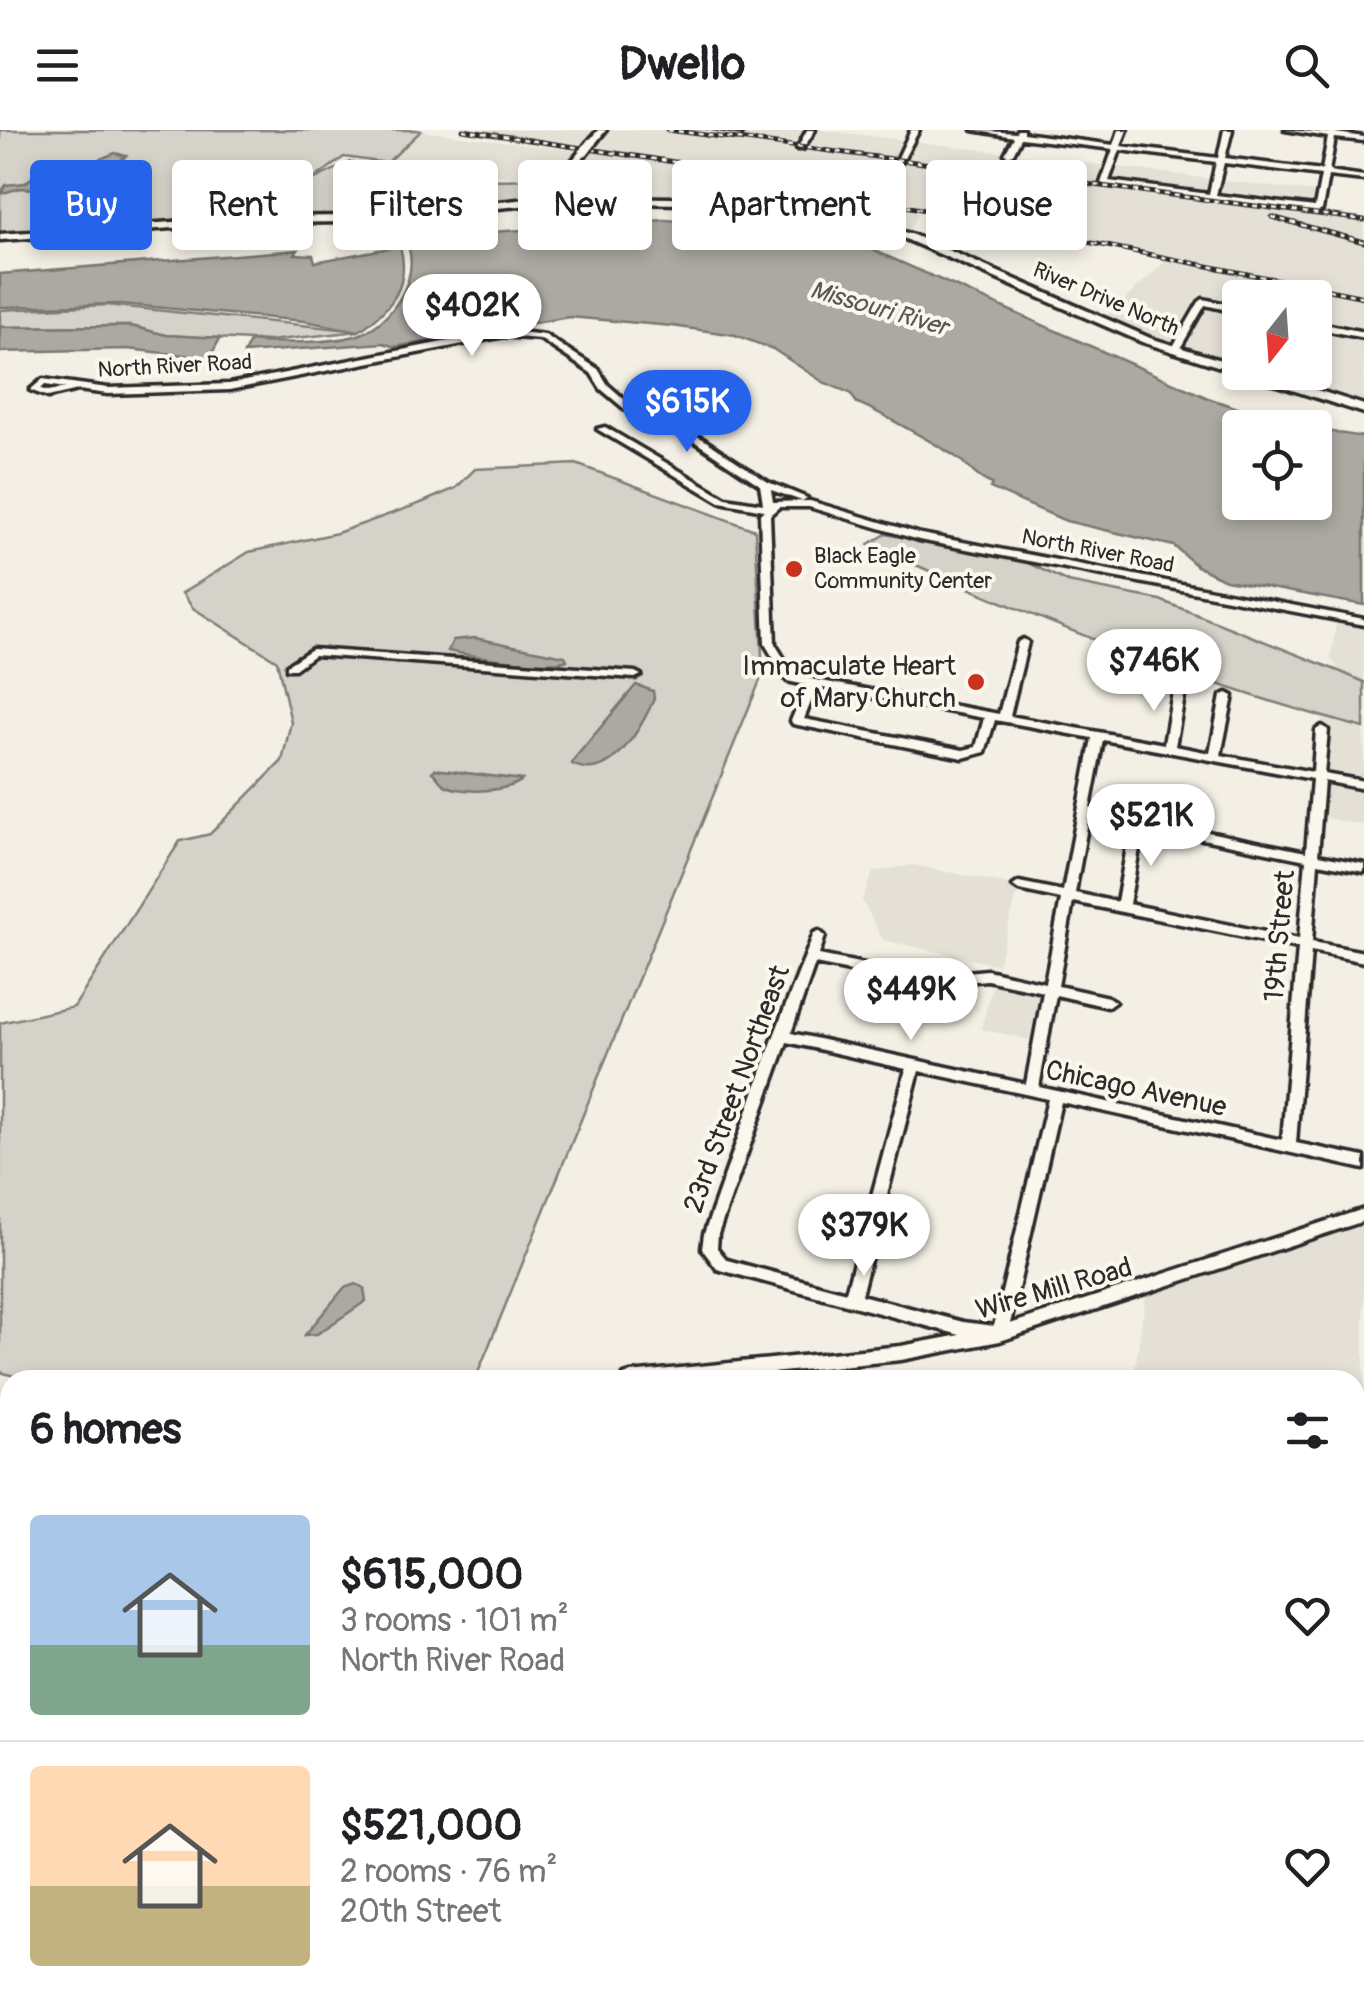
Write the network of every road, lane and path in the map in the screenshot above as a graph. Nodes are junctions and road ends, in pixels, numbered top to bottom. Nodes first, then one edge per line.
1 (602, 130) edge
2 (686, 130) edge
3 (811, 130) edge
4 (915, 130) edge
5 (977, 130) edge
6 (1123, 130) edge
7 (1228, 130) edge
8 (1289, 130) edge
9 (1019, 133) edge
10 (1332, 133) edge
11 (737, 136) dead end
12 (1364, 139) edge
13 (800, 147) dead end
14 (1118, 147) junction
15 (1009, 154) dead end
16 (577, 160) edge
17 (899, 160) dead end
18 (1220, 160) junction
19 (1326, 173) junction
20 (1364, 178) edge
21 (1212, 196) junction
22 (652, 199) edge
23 (518, 201) edge
24 (0, 236) edge
25 (1222, 306) edge
26 (1332, 328) edge
27 (1364, 335) edge
28 (1175, 350) junction
29 (74, 389) dead end
30 (1364, 409) edge
31 (602, 429) dead end
32 (765, 484) junction
33 (773, 506) junction
34 (827, 508) junction
35 (1364, 622) edge
36 (1023, 642) dead end
37 (292, 667) dead end
38 (636, 675) dead end
39 (812, 683) junction
40 (1180, 686) dead end
41 (1227, 696) dead end
42 (997, 718) junction
43 (1322, 730) dead end
44 (1098, 736) junction
45 (1168, 749) junction
46 (1214, 758) junction
47 (1318, 777) junction
48 (1364, 785) edge
49 (1083, 811) junction
50 (1138, 822) junction
51 (1311, 858) junction
52 (1364, 868) edge
53 (1018, 886) dead end
54 (1067, 895) junction
55 (1122, 908) junction
56 (819, 936) dead end
57 (1304, 945) junction
58 (1364, 957) edge
59 (810, 958) junction
60 (1050, 989) junction
61 (1108, 1002) dead end
62 (781, 1036) junction
63 (914, 1066) junction
64 (1031, 1092) junction
65 (1055, 1098) junction
66 (1288, 1147) junction
67 (1364, 1164) edge
68 (1364, 1216) edge
69 (852, 1299) junction
70 (1000, 1334) junction
71 (730, 1370) edge

1 - 16 street, bridge
2 - 11 street
3 - 13 street
4 - 17 street
5 - 9 street
6 - 14 street
7 - 18 street
8 - 10 street
9 - 14 street
9 - 15 street
10 - 12 street
10 - 19 street
14 - 18 street
14 - 21 street
18 - 19 street
18 - 21 street
19 - 20 street
19 - 21 street
22 - 28 main road, River Drive North
23 - 24 main road, River Drive North
25 - 28 street
26 - 27 street
28 - 30 main road, River Drive North
29 - 32 street, North River Road
31 - 33 street, North River Road
32 - 33 street
32 - 34 street, North River Road
33 - 34 street, North River Road
33 - 39 street
34 - 35 street, North River Road
36 - 42 street
37 - 38 street
39 - 42 street
39 - 42 street
40 - 45 street
41 - 46 street
42 - 44 street
43 - 47 street, 19th Street
44 - 45 street
44 - 49 street
45 - 46 street
46 - 47 street
47 - 48 street
47 - 51 street, 19th Street
49 - 50 street
49 - 54 street
50 - 51 street
50 - 55 street
51 - 52 street
51 - 57 street, 19th Street
53 - 54 street
54 - 55 street
54 - 60 street
55 - 57 street
56 - 59 street, 23rd Street Northeast
57 - 58 street
57 - 66 street, 19th Street
59 - 60 street
59 - 62 street, 23rd Street Northeast
60 - 61 street
60 - 64 street
62 - 63 street, Chicago Avenue
62 - 69 street, 23rd Street Northeast
63 - 64 street, Chicago Avenue
63 - 69 street
64 - 65 street, Chicago Avenue
65 - 66 street, Chicago Avenue
65 - 70 street
66 - 67 street, Chicago Avenue
68 - 70 street, Wire Mill Road
69 - 70 street
70 - 71 street, Wire Mill Road

